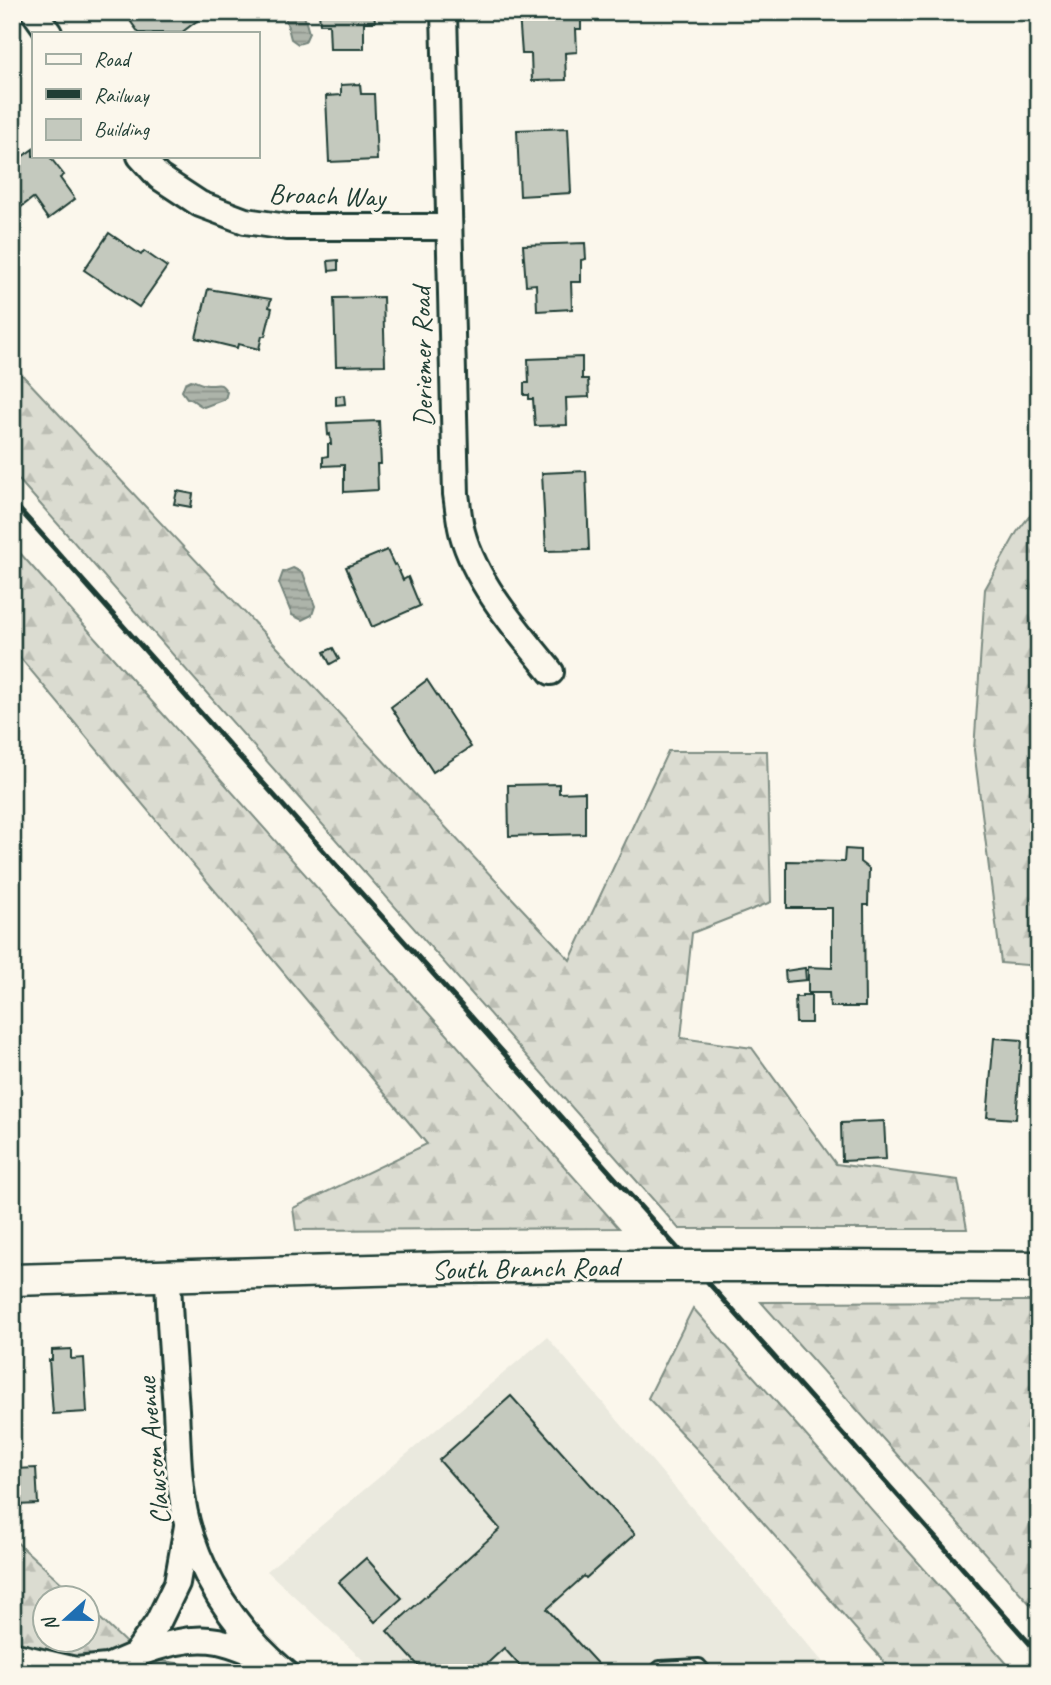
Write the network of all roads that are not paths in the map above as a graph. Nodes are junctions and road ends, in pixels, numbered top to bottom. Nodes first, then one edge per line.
1 (34, 12) edge
2 (444, 12) edge
3 (48, 32) edge
4 (142, 158) edge
5 (449, 227) junction
6 (551, 672) dead end
7 (1039, 1267) edge
8 (168, 1276) junction
9 (12, 1280) edge
10 (187, 1522) junction
11 (12, 1655) edge
12 (135, 1655) junction
13 (277, 1665) edge
14 (655, 1673) edge
15 (705, 1673) edge

1 - 3 street
2 - 5 street, Deriemer Road
4 - 5 street, Broach Way
5 - 6 street, Deriemer Road
7 - 8 street, South Branch Road, bridge
8 - 9 street, South Branch Road
8 - 10 street, Clawson Avenue
10 - 12 street
10 - 13 street, Clawson Avenue
11 - 12 street
12 - 13 street
14 - 15 lane

